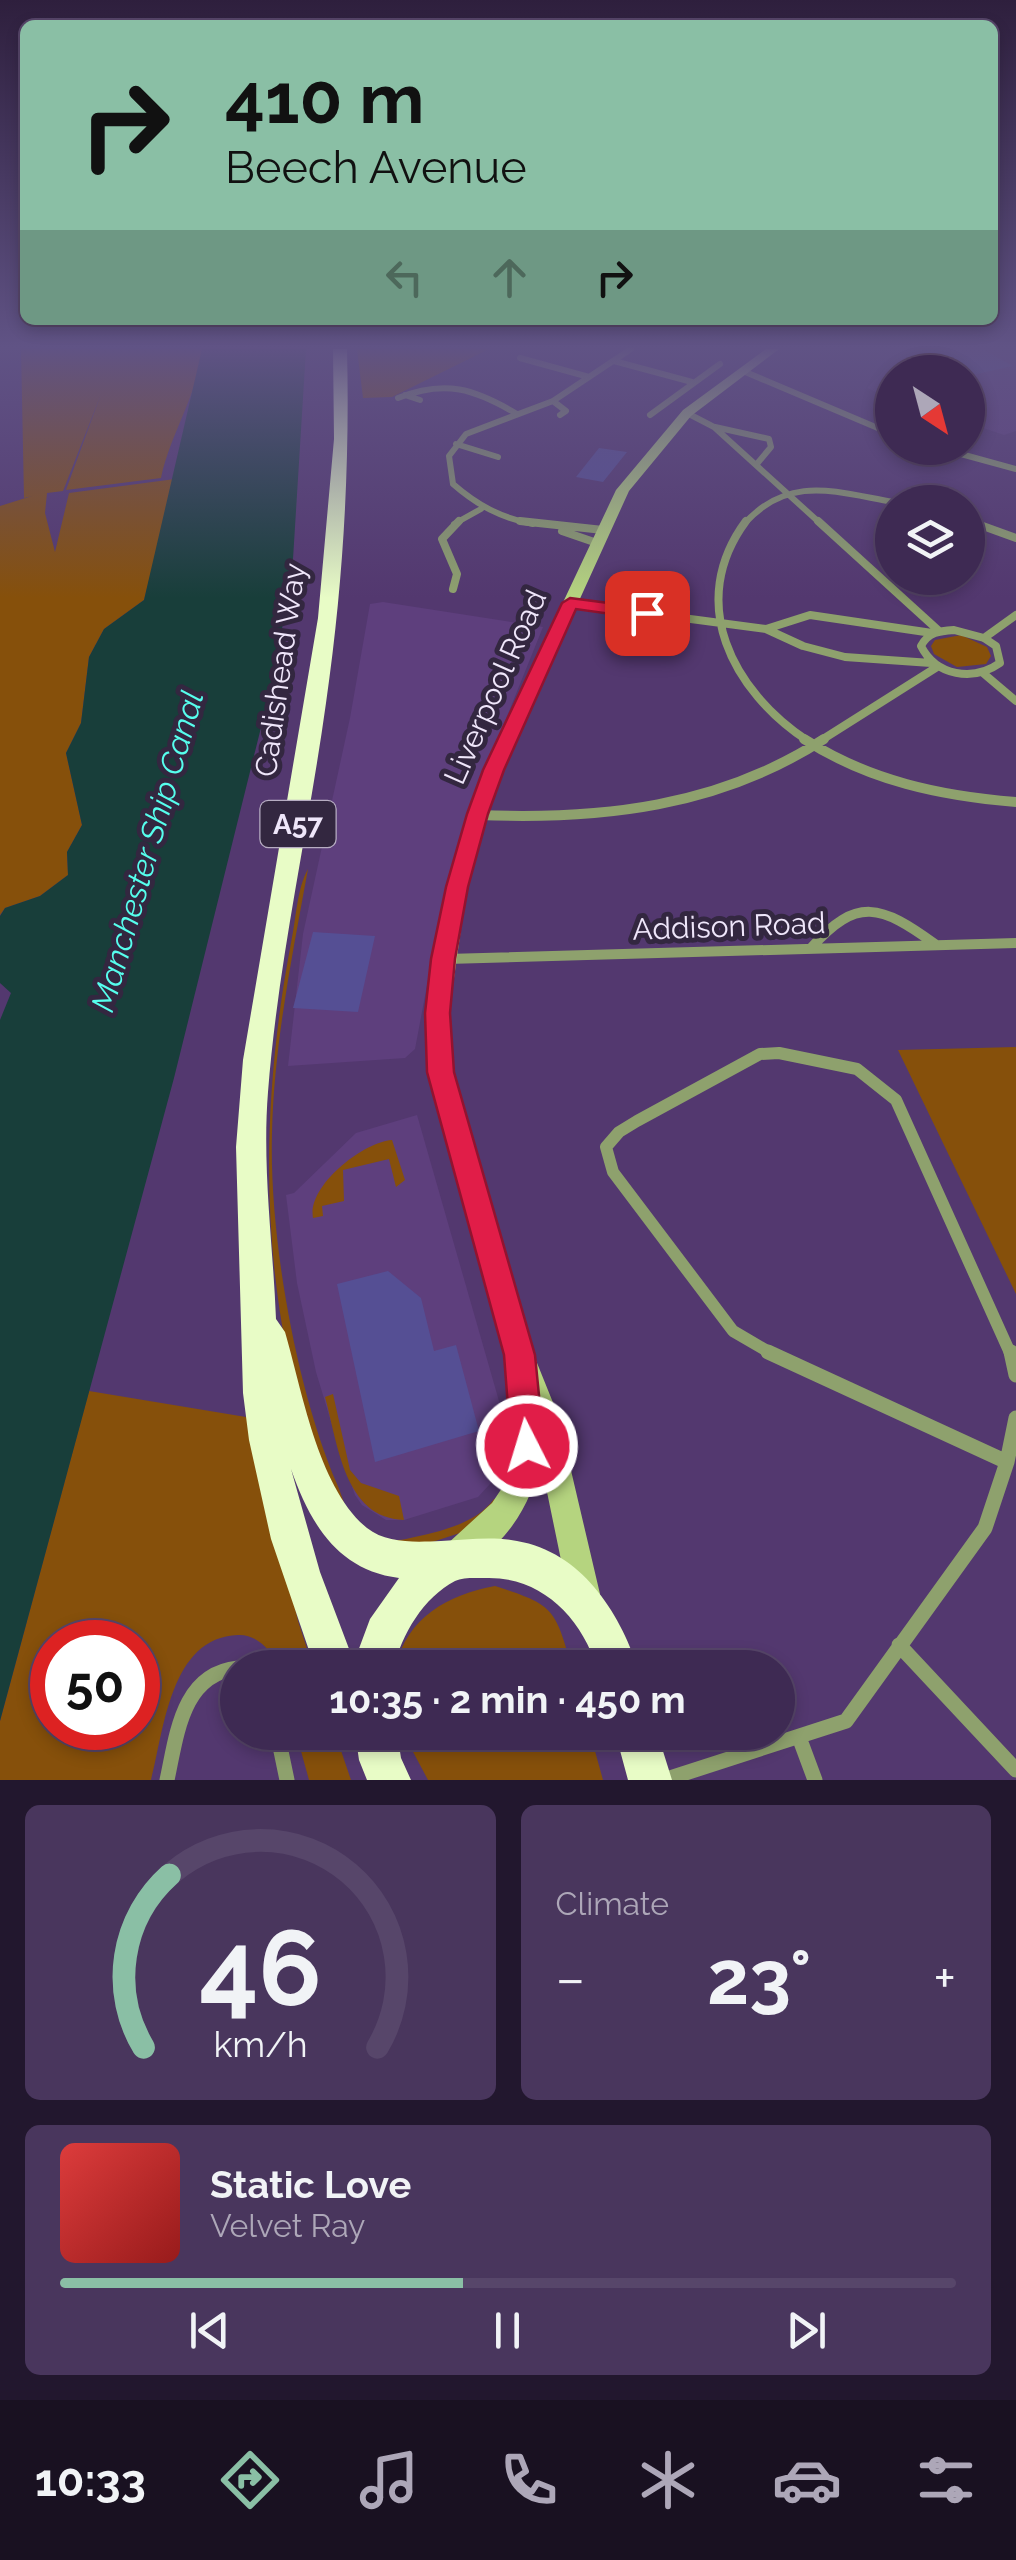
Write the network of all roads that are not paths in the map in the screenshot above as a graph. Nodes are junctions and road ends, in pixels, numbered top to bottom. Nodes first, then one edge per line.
1 (344, 432) edge
2 (473, 432) edge
3 (669, 432) edge
4 (720, 432) edge
5 (737, 432) edge
6 (456, 444) junction
7 (498, 457) dead end
8 (985, 461) edge
9 (756, 465) junction
10 (1016, 470) edge
11 (786, 492) junction
12 (875, 500) edge
13 (481, 510) junction
14 (985, 527) edge
15 (556, 529) junction
16 (600, 536) junction
17 (1016, 538) edge
18 (471, 580) dead end
19 (570, 603) junction
20 (1016, 615) edge
21 (719, 622) junction
22 (766, 629) junction
23 (936, 632) junction
24 (984, 638) junction
25 (934, 664) junction
26 (984, 674) junction
27 (1016, 702) edge
28 (814, 744) junction
29 (1016, 802) edge
30 (478, 814) junction
31 (1016, 942) edge
32 (936, 945) junction
33 (812, 948) junction
34 (443, 959) junction
35 (258, 1298) junction
36 (520, 1355) junction
37 (1016, 1375) edge
38 (1016, 1418) edge
39 (1007, 1462) junction
40 (450, 1560) junction
41 (587, 1603) junction
42 (899, 1645) junction
43 (329, 1650) edge
44 (378, 1650) edge
45 (609, 1650) edge
46 (220, 1670) edge
47 (799, 1737) junction
48 (281, 1750) edge
49 (641, 1750) edge
50 (1016, 1770) edge
51 (167, 1780) edge
52 (287, 1780) edge
53 (650, 1780) edge
54 (664, 1780) edge
55 (815, 1780) edge

1 - 35 highway, Cadishead Way / A57
2 - 6 street
3 - 16 main road, Liverpool Road
4 - 9 street
5 - 9 street
6 - 7 street
6 - 13 street
8 - 10 street
9 - 11 street
11 - 12 street
11 - 21 street
11 - 23 street
13 - 15 street
13 - 18 street
14 - 17 street
15 - 16 street
15 - 16 street
16 - 19 main road, Liverpool Road
19 - 21 street
19 - 30 main road, Liverpool Road
20 - 24 street
21 - 22 street
21 - 28 street
22 - 23 street
22 - 25 street
23 - 24 street
23 - 25 street
24 - 26 street
25 - 26 street
25 - 28 street
26 - 27 street
28 - 29 street
28 - 30 street
30 - 34 main road, Liverpool Road
31 - 32 street, Addison Road
32 - 33 street, Addison Road
32 - 33 street
33 - 34 street, Addison Road
34 - 36 main road, Liverpool Road
35 - 40 highway, Cadishead Way / A57
35 - 43 highway, Cadishead Way / A57
36 - 40 main road, Liverpool Road
36 - 41 main road, Liverpool Road
37 - 39 street
38 - 39 street
39 - 42 street
40 - 41 highway, A57
40 - 44 highway
41 - 45 highway, A57
42 - 47 street
42 - 50 street
46 - 51 street
47 - 54 street
47 - 55 street
48 - 52 street
49 - 53 highway

